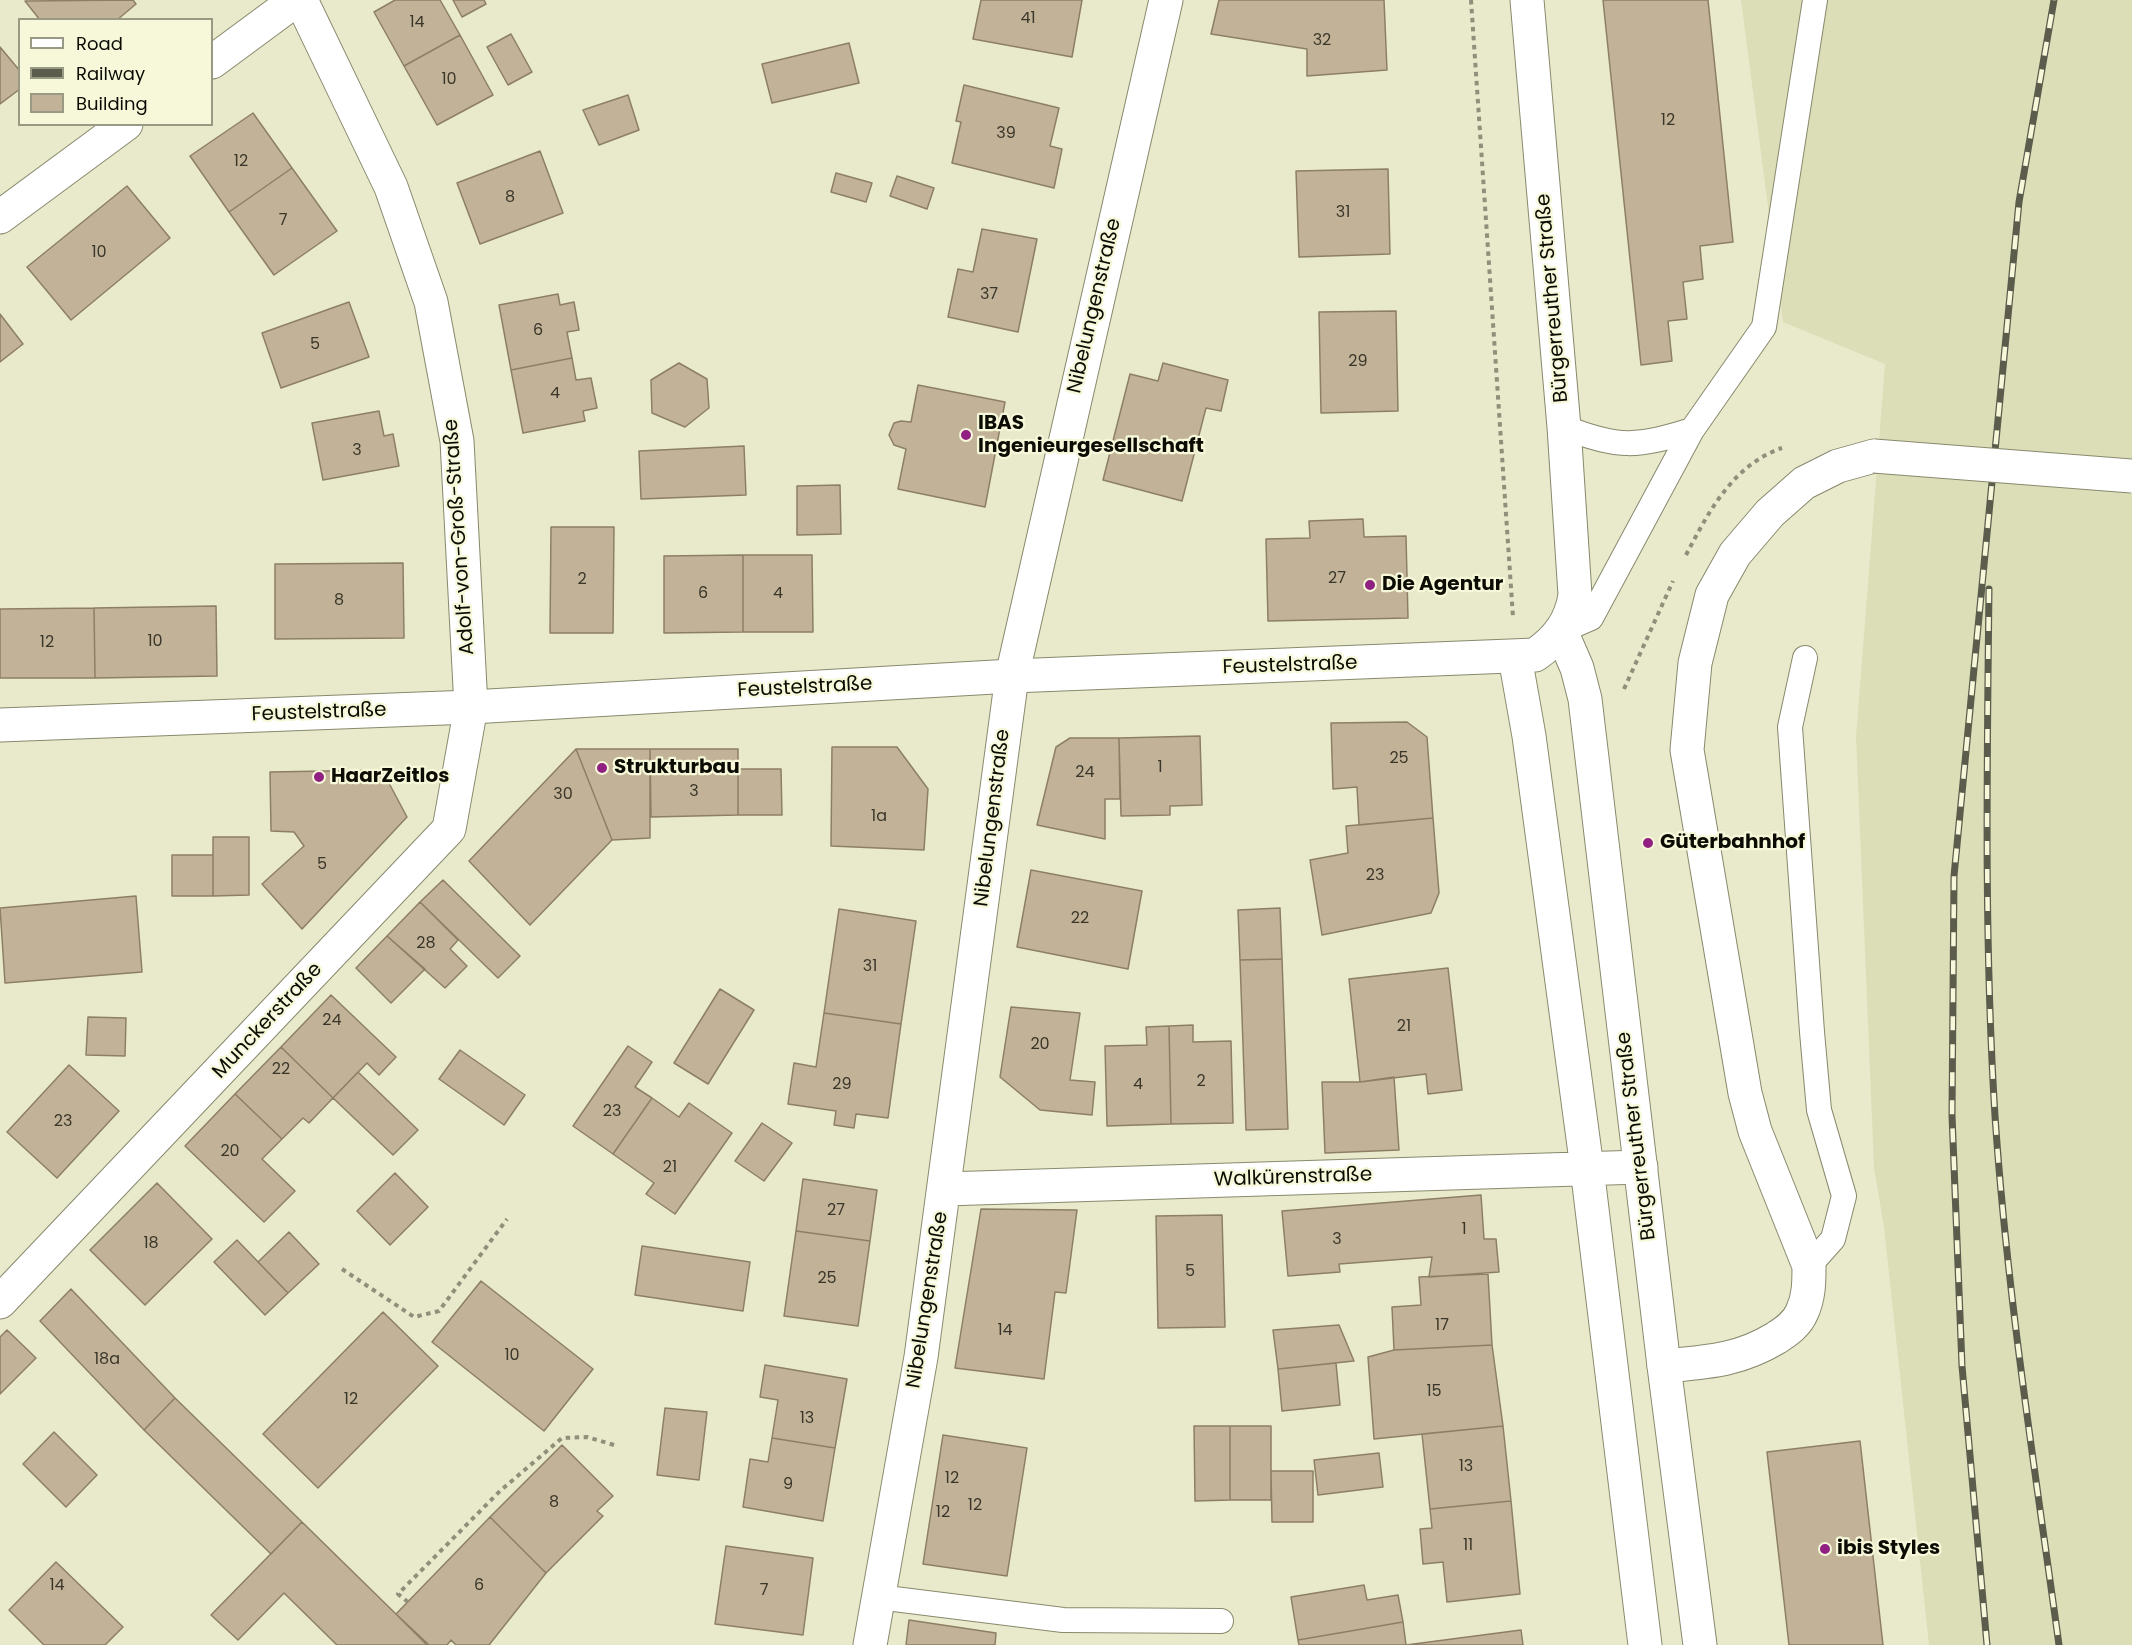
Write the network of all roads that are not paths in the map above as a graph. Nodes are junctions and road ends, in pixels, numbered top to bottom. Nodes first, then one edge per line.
1 (296, 0) edge
2 (301, 0) edge
3 (1166, 0) edge
4 (1527, 0) edge
5 (1815, 0) edge
6 (213, 61) edge
7 (123, 126) edge
8 (0, 217) edge
9 (1564, 427) junction
10 (1692, 430) junction
11 (2132, 476) edge
12 (1575, 595) joint
13 (1561, 631) junction
14 (1515, 657) junction
15 (1805, 658) dead end
16 (1012, 676) junction
17 (471, 707) junction
18 (0, 725) edge
19 (1641, 1167) junction
20 (1587, 1168) junction
21 (945, 1189) junction
22 (1809, 1266) junction
23 (0, 1302) edge
24 (1664, 1366) junction
25 (878, 1598) junction
26 (1221, 1621) dead end
27 (870, 1645) edge
28 (1645, 1645) edge
29 (1700, 1645) edge

1 - 6 street
2 - 17 street, Adolf-von-Groß-Straße
3 - 16 street, Nibelungenstraße
4 - 9 street, Bürgerreuther Straße
5 - 10 lane
7 - 8 street
9 - 10 lane
9 - 12 street, Bürgerreuther Straße
10 - 13 lane
11 - 22 street, bridge
12 - 13 street, Feustelstraße
13 - 14 street, Feustelstraße
13 - 19 street, Bürgerreuther Straße
14 - 16 street, Feustelstraße
14 - 20 street
15 - 22 lane
16 - 17 street, Feustelstraße
16 - 21 street, Nibelungenstraße
17 - 18 street, Feustelstraße
17 - 23 street, Munckerstraße
19 - 20 street, Walkürenstraße
19 - 24 street, Bürgerreuther Straße
20 - 21 street, Walkürenstraße
20 - 28 street
21 - 25 street, Nibelungenstraße
22 - 24 street
24 - 29 street, Bürgerreuther Straße
25 - 26 lane
25 - 27 street, Nibelungenstraße

